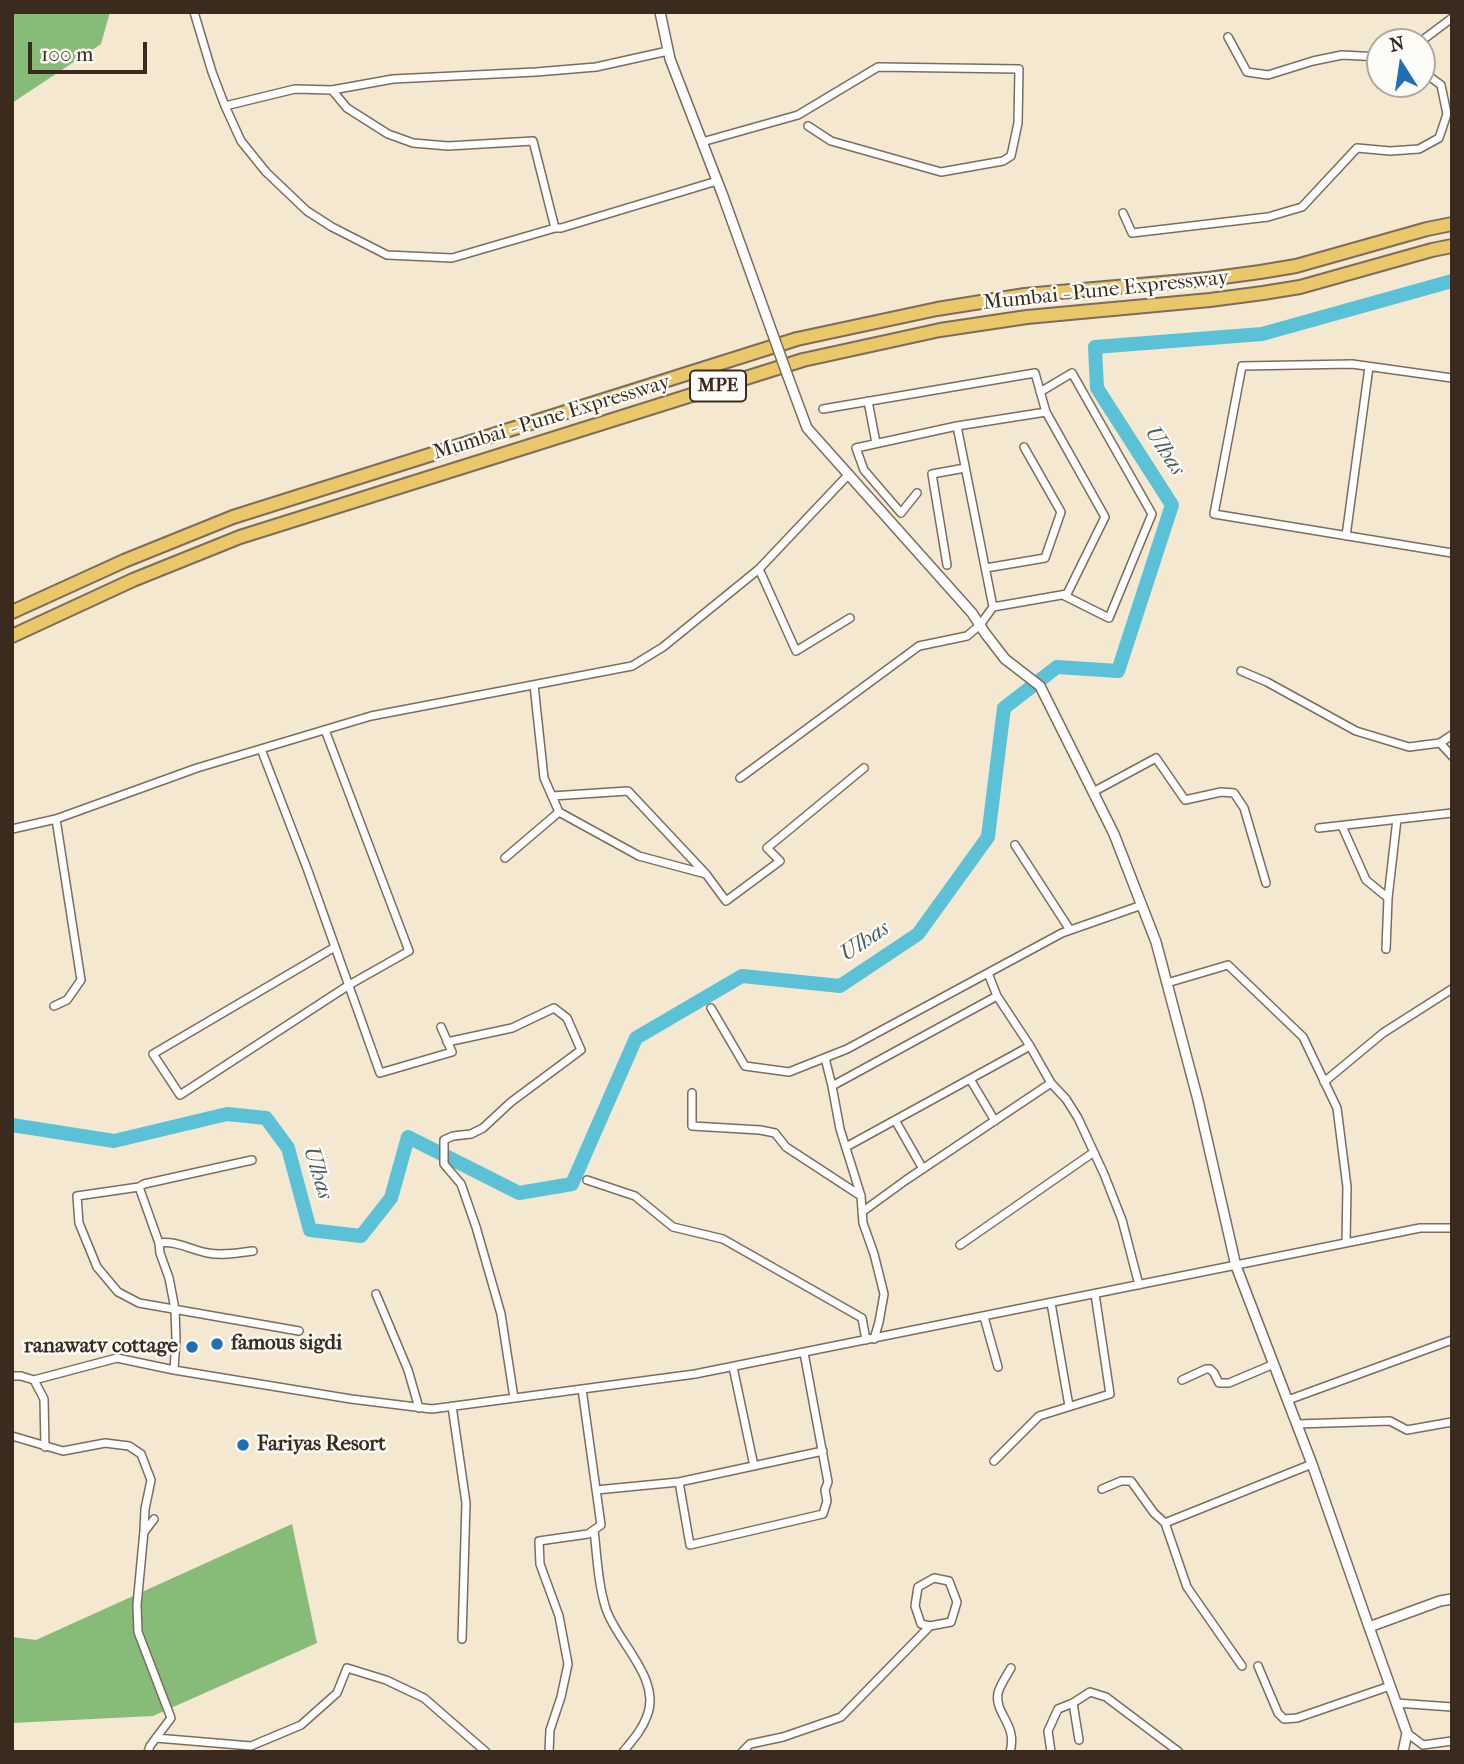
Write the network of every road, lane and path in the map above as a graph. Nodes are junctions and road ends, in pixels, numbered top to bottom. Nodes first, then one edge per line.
1 (194, 12) edge
2 (660, 12) edge
3 (1452, 18) edge
4 (1436, 30) edge
5 (1228, 37) dead end
6 (668, 51) junction
7 (1366, 56) edge
8 (1436, 81) edge
9 (332, 90) junction
10 (225, 106) junction
11 (808, 126) dead end
12 (702, 142) junction
13 (717, 181) junction
14 (1123, 213) dead end
15 (1452, 224) edge
16 (555, 228) junction
17 (1452, 246) edge
18 (1369, 367) junction
19 (1452, 379) edge
20 (1040, 392) junction
21 (868, 401) junction
22 (823, 409) dead end
23 (1045, 412) junction
24 (957, 426) junction
25 (876, 443) junction
26 (1024, 447) dead end
27 (965, 468) junction
28 (849, 474) junction
29 (917, 493) dead end
30 (1346, 536) junction
31 (1452, 553) edge
32 (947, 565) dead end
33 (986, 568) junction
34 (759, 569) junction
35 (1062, 595) junction
36 (993, 607) junction
37 (12, 612) edge
38 (850, 618) dead end
39 (980, 625) junction
40 (12, 636) edge
41 (1241, 671) dead end
42 (534, 685) junction
43 (325, 730) junction
44 (1452, 735) edge
45 (1440, 743) junction
46 (261, 749) junction
47 (1452, 756) edge
48 (864, 768) dead end
49 (740, 778) dead end
50 (1093, 792) junction
51 (552, 796) junction
52 (559, 812) junction
53 (1452, 813) edge
54 (55, 819) junction
55 (1397, 819) junction
56 (1342, 826) junction
57 (1319, 828) dead end
58 (12, 829) edge
59 (1016, 845) dead end
60 (505, 858) dead end
61 (706, 874) junction
62 (1266, 883) dead end
63 (1388, 898) junction
64 (1142, 905) junction
65 (1070, 930) junction
66 (335, 947) junction
67 (1386, 948) dead end
68 (988, 973) junction
69 (1167, 983) junction
70 (349, 985) junction
71 (1452, 989) edge
72 (997, 996) junction
73 (54, 1006) dead end
74 (711, 1007) dead end
75 (441, 1027) dead end
76 (447, 1042) junction
77 (1030, 1046) junction
78 (825, 1058) junction
79 (970, 1079) junction
80 (1324, 1082) junction
81 (1051, 1083) junction
82 (832, 1086) junction
83 (692, 1093) dead end
84 (895, 1120) junction
85 (995, 1121) junction
86 (846, 1147) junction
87 (1094, 1152) junction
88 (252, 1160) dead end
89 (923, 1170) junction
90 (587, 1180) dead end
91 (139, 1187) junction
92 (861, 1196) junction
93 (863, 1212) junction
94 (1452, 1228) edge
95 (159, 1243) junction
96 (1346, 1243) junction
97 (960, 1245) dead end
98 (253, 1251) dead end
99 (1236, 1266) junction
100 (1139, 1286) junction
101 (376, 1294) dead end
102 (1094, 1294) junction
103 (1051, 1303) junction
104 (175, 1309) junction
105 (984, 1317) junction
106 (299, 1331) dead end
107 (870, 1340) junction
108 (1452, 1340) edge
109 (804, 1353) junction
110 (1274, 1364) junction
111 (733, 1367) junction
112 (998, 1367) dead end
113 (174, 1370) junction
114 (12, 1376) edge
115 (34, 1380) junction
116 (1182, 1380) dead end
117 (582, 1389) junction
118 (514, 1398) junction
119 (1288, 1400) junction
120 (452, 1406) junction
121 (1069, 1406) junction
122 (419, 1408) junction
123 (1452, 1422) edge
124 (1297, 1424) junction
125 (12, 1436) edge
126 (45, 1447) junction
127 (824, 1451) junction
128 (993, 1461) dead end
129 (1312, 1464) junction
130 (754, 1466) junction
131 (679, 1482) junction
132 (1102, 1489) dead end
133 (596, 1490) junction
134 (154, 1519) dead end
135 (1165, 1523) junction
136 (594, 1530) junction
137 (145, 1531) junction
138 (1452, 1599) edge
139 (930, 1626) junction
140 (1369, 1627) junction
141 (462, 1639) dead end
142 (1242, 1665) dead end
143 (1258, 1666) dead end
144 (1011, 1668) dead end
145 (1390, 1686) junction
146 (1073, 1703) junction
147 (1396, 1703) junction
148 (1452, 1707) edge
149 (1407, 1733) junction
150 (156, 1738) junction
151 (1079, 1740) dead end
152 (1452, 1741) edge
153 (148, 1752) edge
154 (486, 1752) edge
155 (550, 1752) edge
156 (623, 1752) edge
157 (742, 1752) edge
158 (1010, 1752) edge
159 (1051, 1752) edge
160 (1179, 1752) edge
161 (1403, 1752) edge

1 - 10 street
2 - 6 street
3 - 4 street
5 - 7 street
6 - 9 street
6 - 12 street
8 - 14 street
9 - 10 street
9 - 16 street
10 - 16 street
11 - 12 street
12 - 13 street
13 - 16 street
13 - 28 street, bridge
15 - 37 highway, Mumbai - Pune Expressway / MPE
17 - 40 highway, Mumbai - Pune Expressway / MPE
18 - 19 street
18 - 30 street
18 - 30 street
20 - 21 street
20 - 23 street
20 - 35 street
21 - 22 street
21 - 25 street
23 - 24 street
23 - 35 street
24 - 25 street
24 - 27 street
25 - 29 street
26 - 33 street
27 - 32 street
27 - 33 street
28 - 34 street
28 - 39 street
30 - 31 street
33 - 36 street
34 - 38 street
34 - 42 street
35 - 36 street
36 - 39 street
39 - 49 street
39 - 50 street
41 - 45 street
42 - 43 street
42 - 51 street
43 - 46 street
43 - 70 street
44 - 45 street
45 - 47 street
46 - 54 street
46 - 66 street
48 - 61 street
50 - 62 street
50 - 64 street
51 - 52 street
51 - 61 street
52 - 60 street
52 - 61 street
53 - 55 street
54 - 58 street
54 - 73 street
55 - 56 street
55 - 63 street
56 - 57 street
56 - 63 street
59 - 65 street
63 - 67 street
64 - 65 street
64 - 69 street
65 - 68 street
66 - 70 street
66 - 70 street
68 - 72 street
68 - 78 street
69 - 80 street
69 - 99 street
70 - 76 street
71 - 80 street
72 - 77 street
72 - 82 street
74 - 78 street
75 - 76 street
76 - 118 street
77 - 79 street
77 - 81 street
78 - 82 street
79 - 84 street
79 - 85 street
80 - 96 street
81 - 85 street
81 - 87 street
82 - 86 street
83 - 92 street
84 - 86 street
84 - 89 street
85 - 89 street
86 - 92 street
87 - 97 street
87 - 100 street
88 - 91 street
89 - 93 street
90 - 107 street
91 - 95 street
91 - 104 street
92 - 93 street
93 - 107 street
94 - 96 street
95 - 98 street
95 - 104 street
96 - 99 street
99 - 100 street
99 - 110 street
100 - 102 street
101 - 122 street
102 - 103 street
102 - 121 street
103 - 105 street
103 - 121 street
104 - 106 street
104 - 113 street
105 - 107 street
105 - 112 street
107 - 109 street
108 - 119 street
109 - 111 street
109 - 127 street
110 - 116 street
110 - 119 street
111 - 117 street
111 - 130 street
113 - 115 street
113 - 122 street
114 - 115 street
115 - 126 street
117 - 118 street
117 - 133 street
118 - 120 street
119 - 124 street
120 - 122 street
120 - 141 street
121 - 128 street
123 - 124 street
124 - 129 street
125 - 126 street
126 - 137 street
127 - 130 street
127 - 131 street
129 - 135 street
129 - 140 street
130 - 131 street
131 - 133 street
132 - 135 street
133 - 136 street
134 - 137 street
135 - 142 street
136 - 155 street
136 - 156 street
137 - 150 street
138 - 140 street
139 - 139 street
139 - 157 street
140 - 145 street
143 - 145 street
144 - 158 street
145 - 147 street
146 - 151 street
146 - 159 street
146 - 160 street
147 - 148 street
147 - 149 street
149 - 152 street
149 - 161 street
150 - 153 street
150 - 154 street

